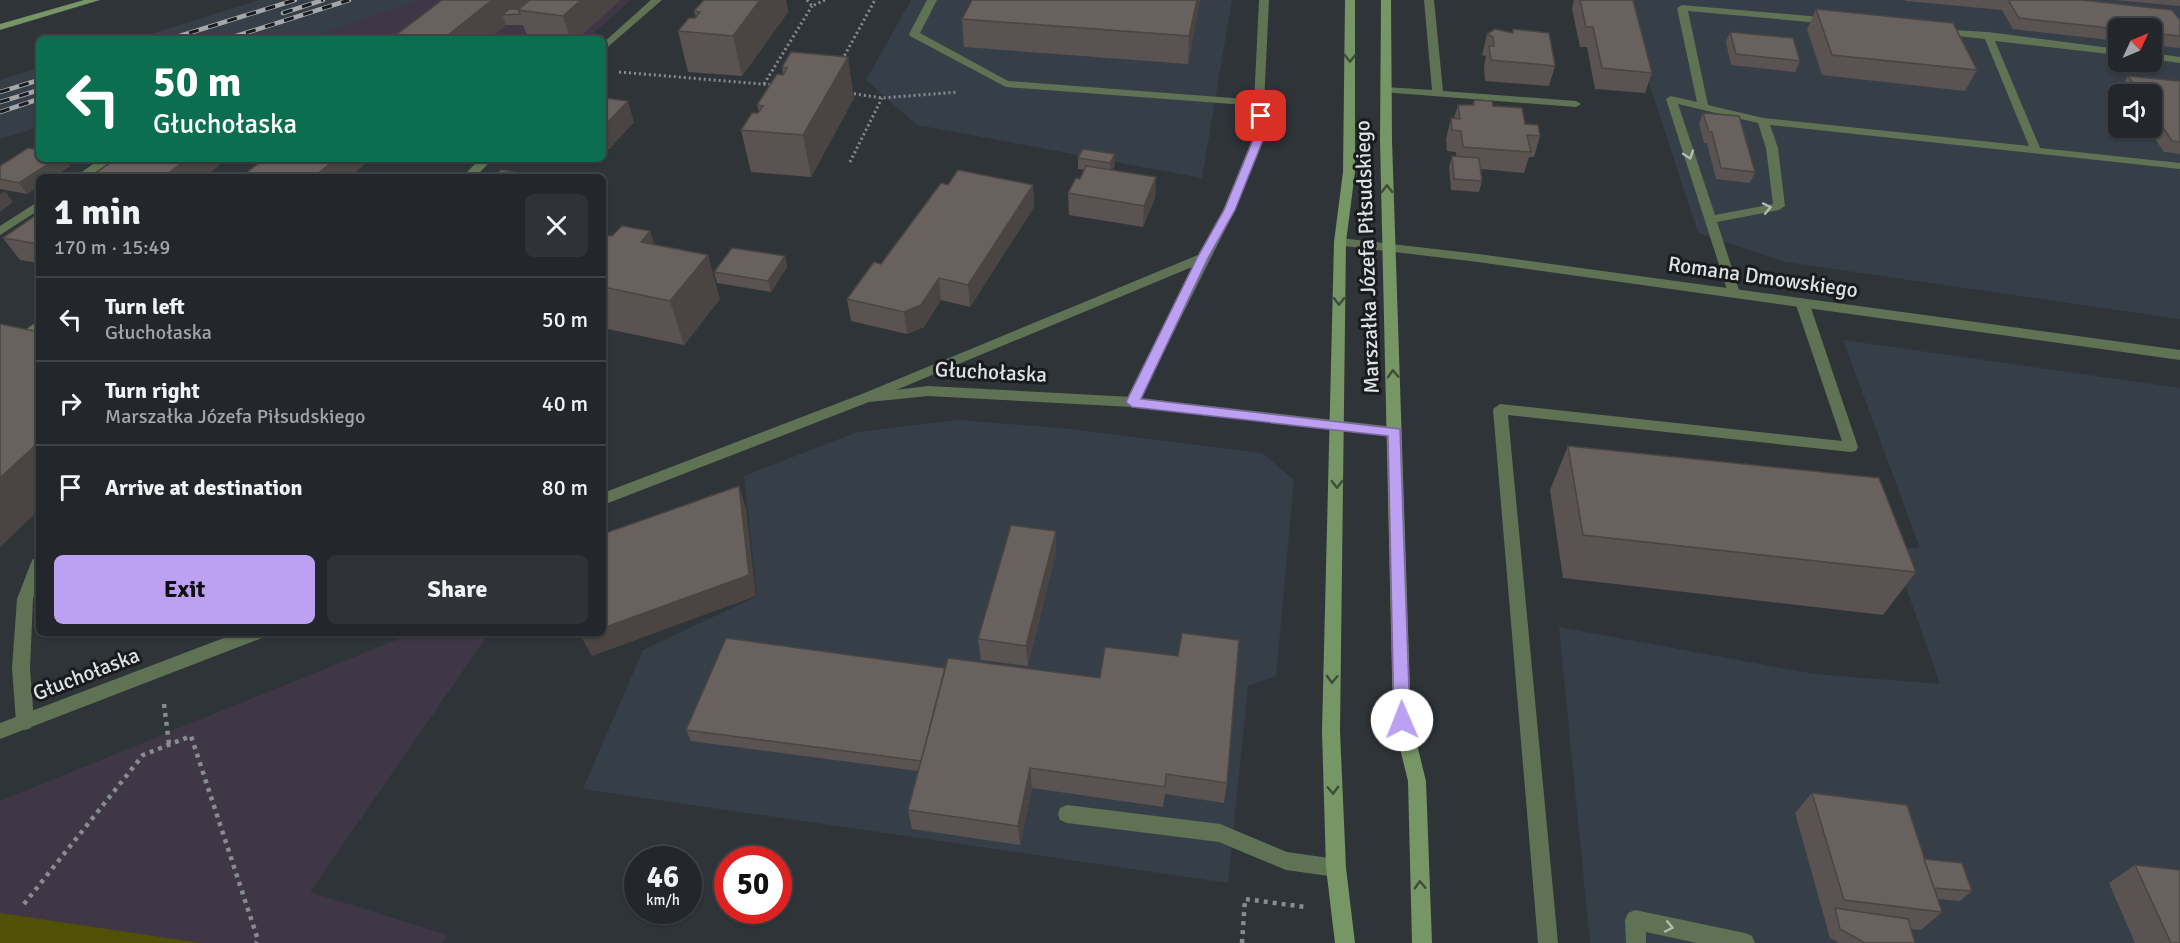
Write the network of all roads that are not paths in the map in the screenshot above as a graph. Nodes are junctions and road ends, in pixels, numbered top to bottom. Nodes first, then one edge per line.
1 (95, 0) edge
2 (657, 0) edge
3 (932, 0) edge
4 (1264, 0) edge
5 (1350, 0) edge
6 (1386, 0) edge
7 (1430, 0) edge
8 (1680, 4) edge
9 (1846, 22) edge
10 (0, 27) edge
11 (1929, 30) edge
12 (1988, 35) junction
13 (606, 45) edge
14 (2108, 51) edge
15 (2162, 58) edge
16 (2180, 60) edge
17 (1386, 90) junction
18 (1438, 93) junction
19 (1259, 102) junction
20 (1576, 104) dead end
21 (1703, 107) junction
22 (1763, 121) junction
23 (2035, 148) junction
24 (102, 162) edge
25 (484, 162) edge
26 (2177, 167) edge
27 (85, 174) edge
28 (471, 174) edge
29 (36, 207) edge
30 (1710, 220) junction
31 (0, 231) edge
32 (1340, 242) junction
33 (1389, 248) junction
34 (1203, 258) junction
35 (1734, 293) junction
36 (1802, 302) junction
37 (2180, 355) edge
38 (867, 397) junction
39 (1132, 402) junction
40 (1337, 426) junction
41 (1395, 432) junction
42 (606, 498) edge
43 (36, 571) edge
44 (248, 636) edge
45 (25, 722) junction
46 (0, 731) edge
47 (1067, 814) dead end
48 (1336, 868) junction
49 (1345, 943) edge
50 (1422, 943) edge
51 (1548, 943) edge
52 (1636, 943) edge
53 (1745, 943) edge

1 - 10 main road
2 - 13 street
3 - 19 street
4 - 19 street
5 -> 32 main road, Marszałka Józefa Piłsudskiego
6 - 17 main road, Marszałka Józefa Piłsudskiego
7 - 18 street
8 - 9 street
8 - 21 street
11 - 12 street
12 - 14 street
12 - 23 street
15 - 16 street
17 - 18 street
33 -> 17 main road, Marszałka Józefa Piłsudskiego
18 - 20 street
19 - 34 street
21 - 22 street
21 -> 30 street
22 - 23 street
30 -> 22 street
23 - 26 street
24 - 27 street
25 - 28 street
29 - 31 street
30 - 35 street
32 - 33 street, Romana Dmowskiego
32 -> 40 main road, Marszałka Józefa Piłsudskiego
33 - 35 street, Romana Dmowskiego
41 -> 33 main road, Marszałka Józefa Piłsudskiego
34 - 38 street
34 - 39 street
35 - 36 street, Romana Dmowskiego
36 - 37 street, Romana Dmowskiego
36 - 51 street
38 - 39 street, Głuchołaska
38 - 42 street, Głuchołaska
39 - 40 street, Głuchołaska
40 - 41 street, Głuchołaska
40 -> 48 main road, Marszałka Józefa Piłsudskiego
50 -> 41 main road, Marszałka Józefa Piłsudskiego
43 - 45 street
44 - 45 street, Głuchołaska
45 - 46 street, Głuchołaska
47 - 48 street
48 - 49 main road, Marszałka Józefa Piłsudskiego
52 -> 53 street

